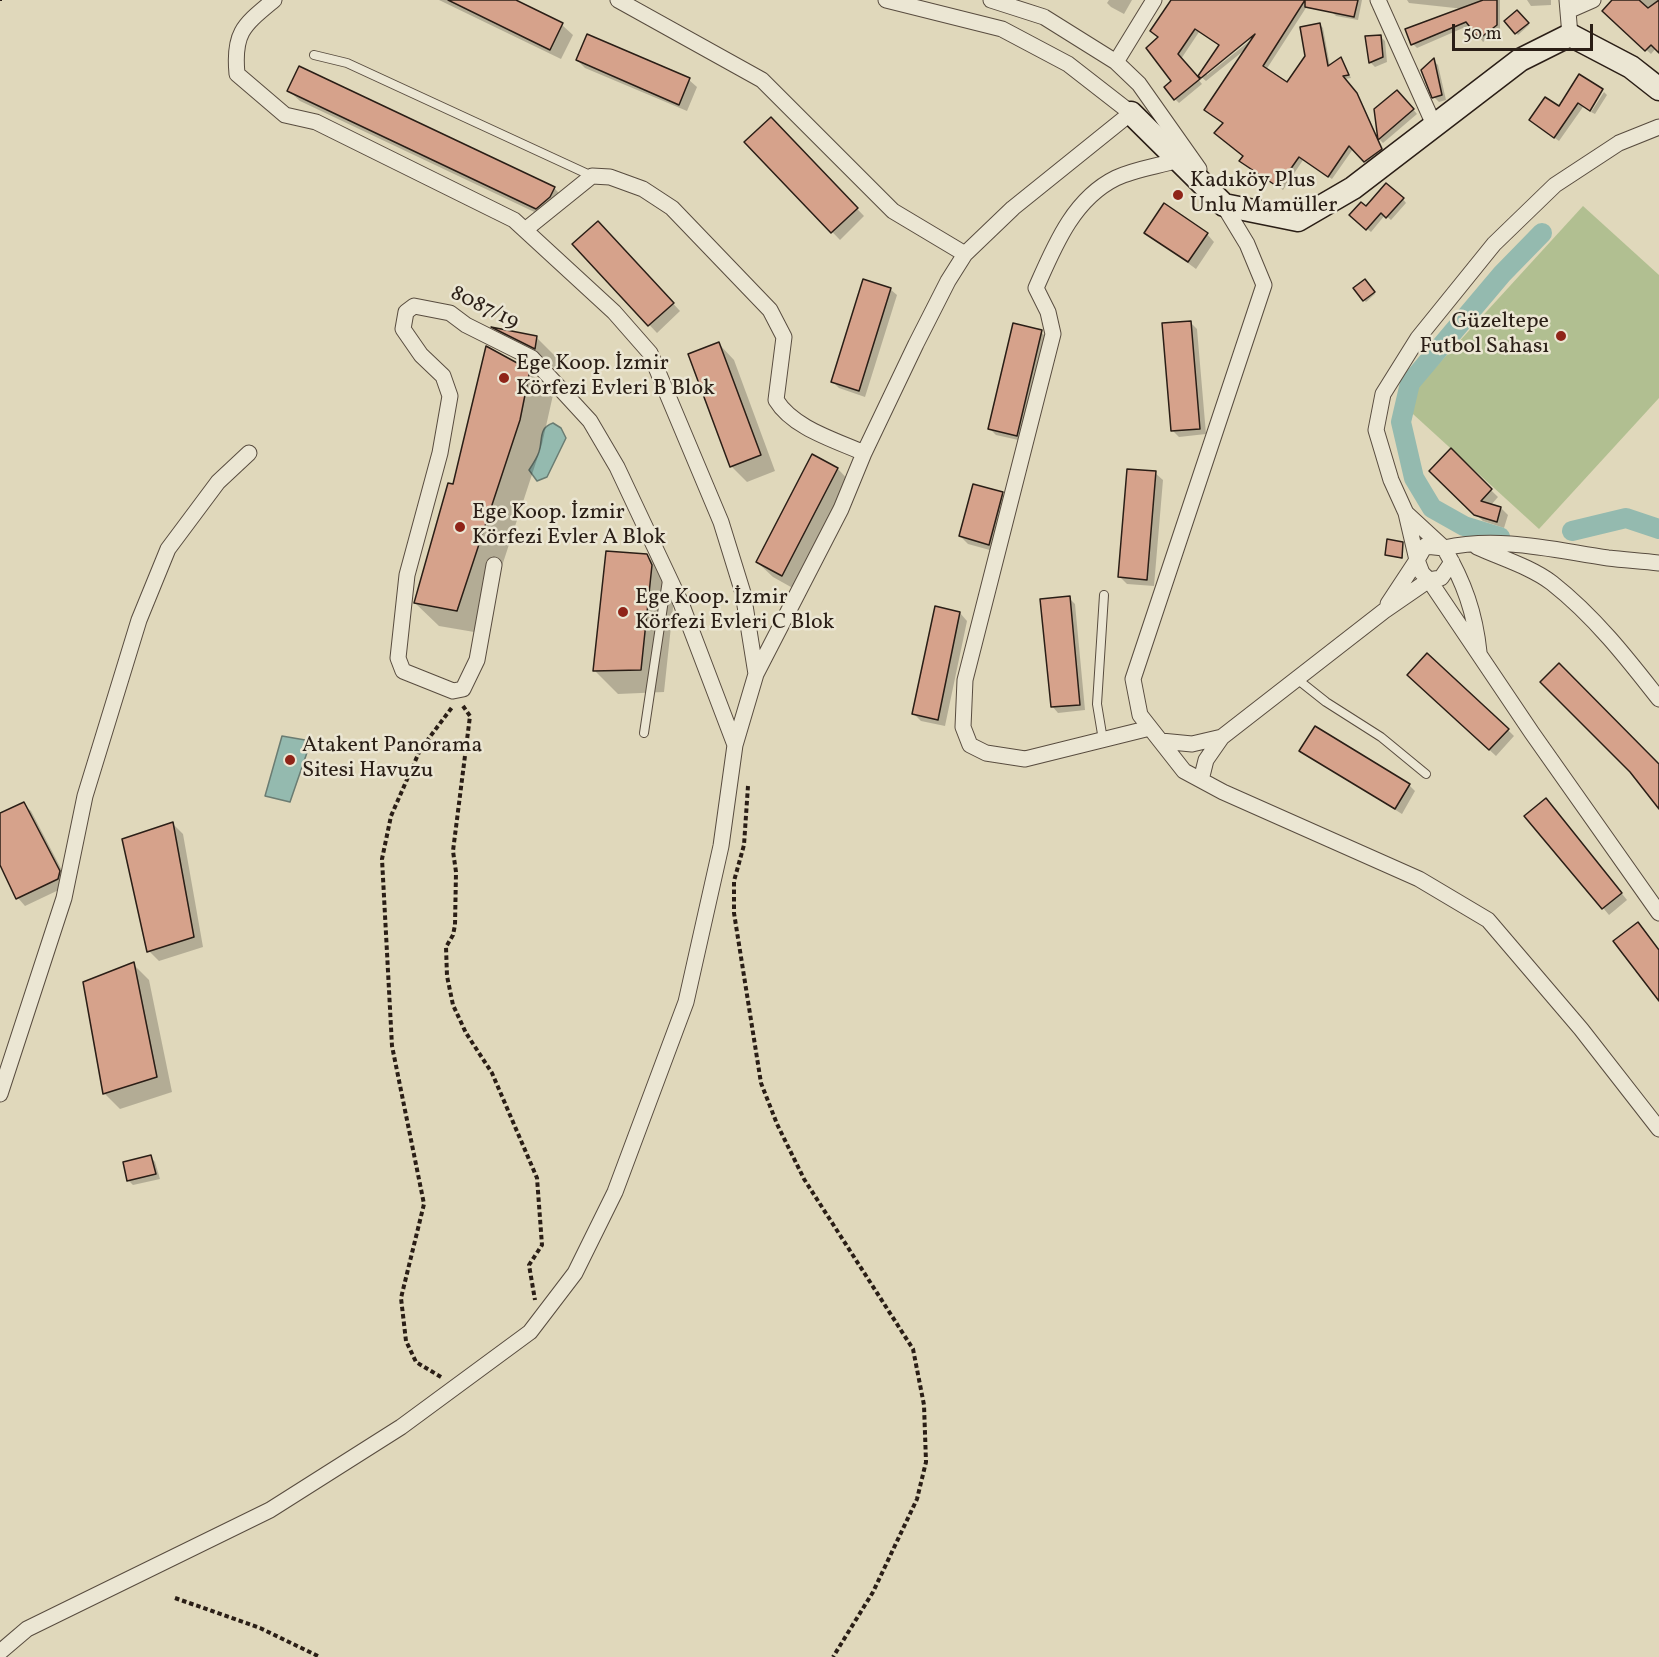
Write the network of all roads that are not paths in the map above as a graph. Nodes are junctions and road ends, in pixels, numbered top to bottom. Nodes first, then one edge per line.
1 (274, 0) edge
2 (618, 0) edge
3 (886, 0) edge
4 (991, 0) edge
5 (1154, 0) edge
6 (1378, 0) edge
7 (1593, 0) edge
8 (1568, 6) edge
9 (1570, 35) junction
10 (314, 55) dead end
11 (1116, 62) junction
12 (1659, 89) edge
13 (1131, 113) junction
14 (1435, 127) junction
15 (1659, 127) edge
16 (1178, 160) junction
17 (592, 176) junction
18 (1224, 205) junction
19 (525, 230) junction
20 (965, 254) junction
21 (249, 453) dead end
22 (864, 453) junction
23 (1406, 513) junction
24 (1469, 543) junction
25 (1448, 555) junction
26 (1417, 560) junction
27 (1659, 563) edge
28 (494, 565) dead end
29 (668, 574) junction
30 (1429, 580) junction
31 (1104, 595) dead end
32 (1384, 610) junction
33 (1479, 652) junction
34 (756, 674) junction
35 (1297, 679) junction
36 (1659, 699) edge
37 (1150, 728) junction
38 (644, 733) dead end
39 (1222, 737) junction
40 (1102, 740) junction
41 (1161, 741) junction
42 (735, 745) junction
43 (1426, 774) dead end
44 (1201, 780) junction
45 (1659, 913) edge
46 (0, 1094) edge
47 (1659, 1129) edge
48 (0, 1652) edge

1 - 19 street
2 - 20 street
3 - 13 street
4 - 11 street
5 - 11 street
6 - 14 street
7 - 8 street
8 - 9 street
9 - 12 street
9 - 14 street
10 - 17 lane
11 - 18 street
13 - 16 street
13 - 20 street
14 - 18 street
15 - 23 street
16 - 18 street
16 - 40 street
17 - 19 street
17 - 22 street
18 - 37 street
19 - 34 street
20 - 22 street
21 - 46 street
22 - 34 street
23 - 25 street
23 - 26 street
24 - 25 street
24 - 27 street
24 - 36 street
25 - 26 street
25 - 30 street
25 - 33 street
26 - 30 street
26 - 32 street
28 - 29 street, 8087/19
29 - 38 lane
29 - 42 street, 8087/19
30 - 32 street
30 - 33 street
31 - 40 lane
32 - 35 street
33 - 45 street
34 - 42 street
35 - 39 street
35 - 43 lane
37 - 40 street
37 - 41 street
39 - 41 street
39 - 44 street
41 - 44 street
42 - 48 street
44 - 47 street

